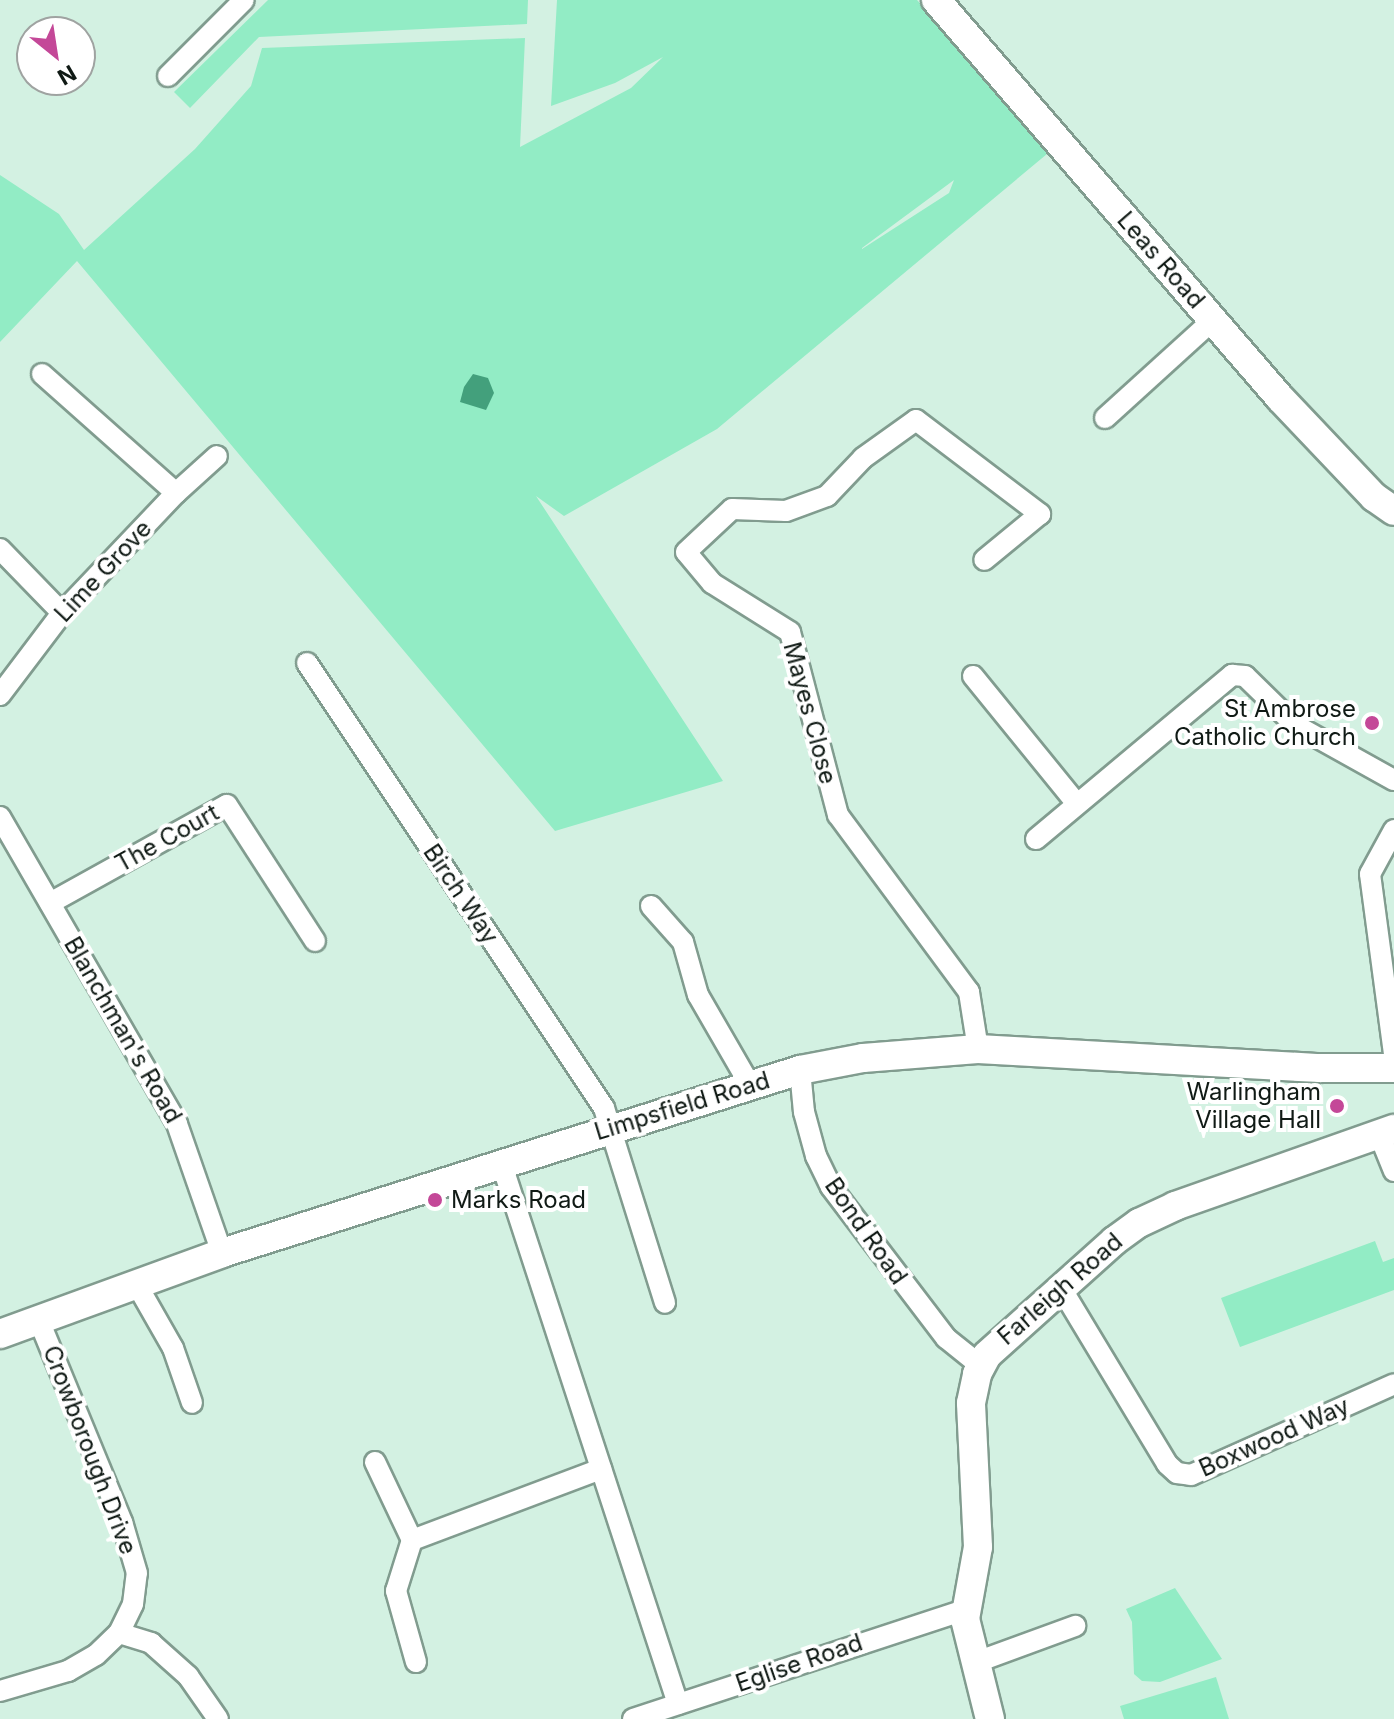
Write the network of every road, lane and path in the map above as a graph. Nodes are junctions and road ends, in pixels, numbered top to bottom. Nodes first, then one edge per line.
1 (244, 0) edge
2 (936, 0) edge
3 (168, 76) dead end
4 (1213, 320) junction
5 (42, 374) dead end
6 (1105, 418) dead end
7 (217, 456) dead end
8 (176, 493) junction
9 (1387, 497) edge
10 (0, 549) edge
11 (984, 560) dead end
12 (62, 613) junction
13 (307, 663) dead end
14 (973, 676) dead end
15 (0, 695) edge
16 (1394, 780) edge
17 (1077, 804) junction
18 (0, 817) edge
19 (1394, 830) edge
20 (1036, 839) dead end
21 (50, 903) junction
22 (651, 906) dead end
23 (315, 941) dead end
24 (978, 1049) junction
25 (1394, 1055) edge
26 (1394, 1068) edge
27 (800, 1070) junction
28 (750, 1085) junction
29 (608, 1128) junction
30 (1387, 1132) edge
31 (502, 1165) junction
32 (1394, 1171) edge
33 (222, 1253) junction
34 (137, 1285) junction
35 (1061, 1288) junction
36 (665, 1303) dead end
37 (39, 1321) junction
38 (0, 1334) edge
39 (981, 1366) junction
40 (1394, 1384) edge
41 (192, 1403) dead end
42 (375, 1462) dead end
43 (601, 1469) junction
44 (412, 1540) junction
45 (965, 1610) junction
46 (1075, 1626) dead end
47 (119, 1633) junction
48 (416, 1662) dead end
49 (974, 1663) junction
50 (0, 1691) edge
51 (678, 1704) junction
52 (218, 1719) edge
53 (633, 1719) edge
54 (990, 1719) edge

1 - 3 street
2 - 4 street, Leas Road
4 - 6 street
4 - 9 street, Leas Road
5 - 8 street
7 - 8 street, Lime Grove
8 - 12 street, Lime Grove
10 - 12 street
11 - 24 street, Mayes Close
12 - 15 street, Lime Grove
13 - 29 street, Birch Way
14 - 17 street
16 - 17 street
17 - 20 street
18 - 21 street, Blanchman's Road
19 - 25 street
21 - 23 street, The Court
21 - 33 street, Blanchman's Road
22 - 28 street
24 - 26 street, Limpsfield Road
24 - 27 street, Limpsfield Road
27 - 28 street, Limpsfield Road
27 - 39 street, Bond Road
28 - 29 street, Limpsfield Road
29 - 31 street, Limpsfield Road
29 - 36 street, Birch Way
30 - 32 street
30 - 35 street, Farleigh Road
31 - 33 street, Limpsfield Road
31 - 43 street
33 - 34 street, Limpsfield Road
34 - 37 street, Limpsfield Road
34 - 41 street
35 - 39 street, Farleigh Road
35 - 40 street, Boxwood Way
37 - 38 street, Limpsfield Road
37 - 47 street, Crowborough Drive
39 - 45 street, Farleigh Road
42 - 44 street
43 - 44 street
43 - 51 street
44 - 48 street
45 - 49 street, Farleigh Road
45 - 51 street, Eglise Road
46 - 49 street
47 - 50 street, Crowborough Drive
47 - 52 street
49 - 54 street, Farleigh Road
51 - 53 street, Eglise Road

